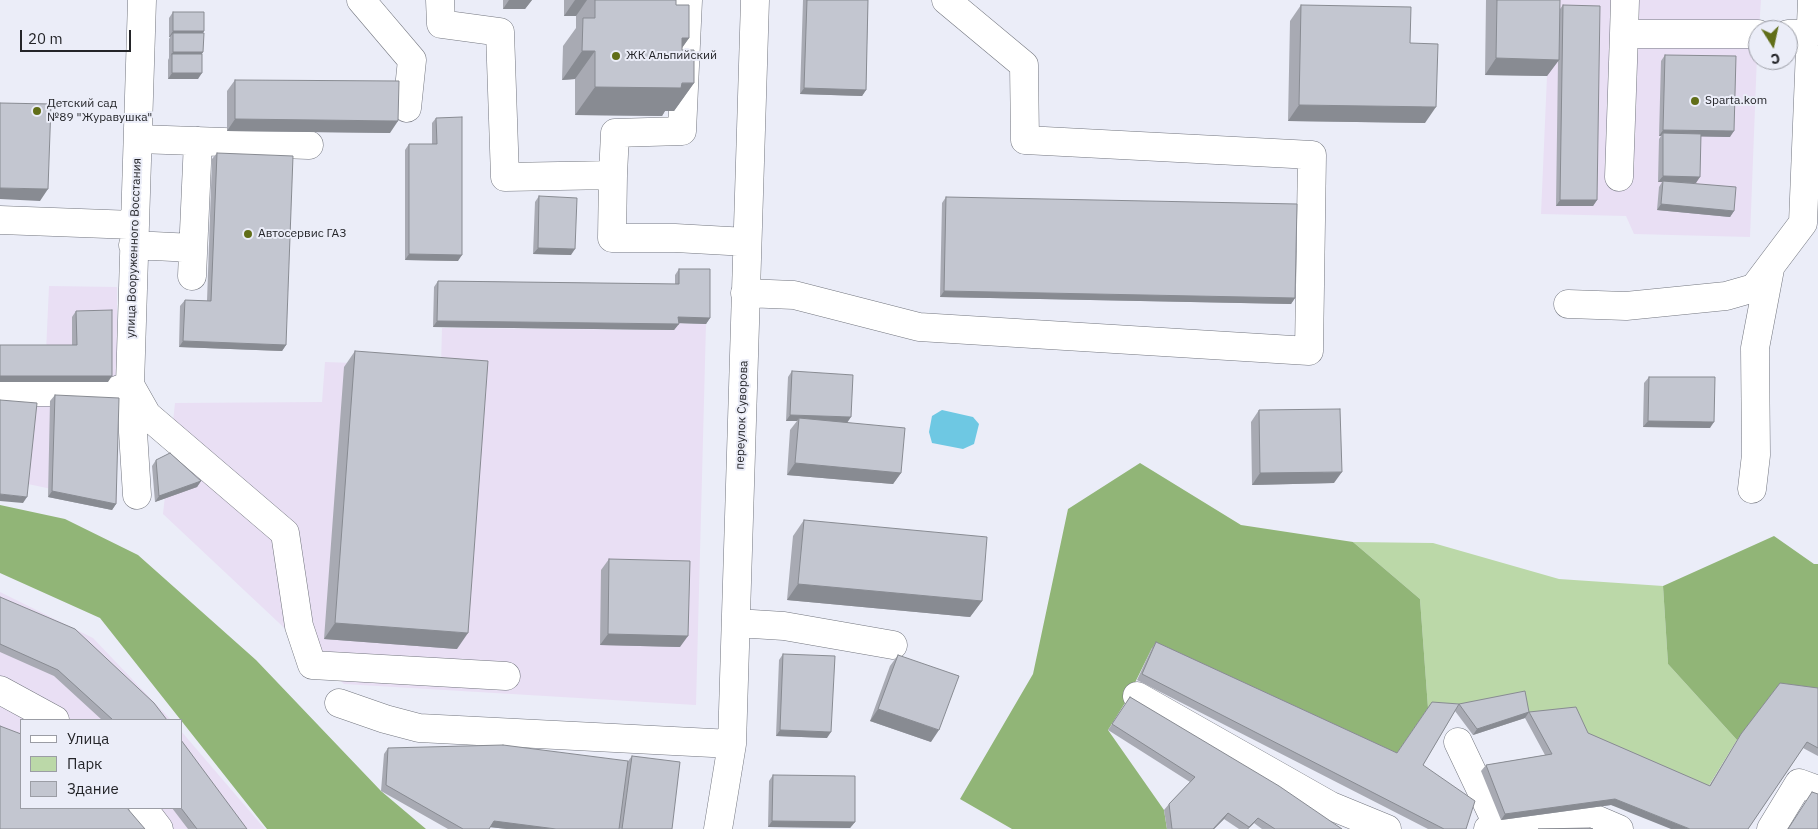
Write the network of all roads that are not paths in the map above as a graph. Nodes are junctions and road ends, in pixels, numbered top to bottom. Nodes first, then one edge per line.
1 (142, 0) edge
2 (361, 0) edge
3 (440, 0) edge
4 (688, 0) edge
5 (755, 0) edge
6 (946, 0) edge
7 (1625, 0) edge
8 (1812, 0) edge
9 (1624, 34) junction
10 (1748, 34) edge
11 (1799, 34) edge
12 (407, 108) dead end
13 (138, 139) junction
14 (198, 141) junction
15 (309, 145) dead end
16 (613, 175) junction
17 (1619, 177) dead end
18 (0, 220) edge
19 (1810, 224) edge
20 (134, 235) junction
21 (747, 242) junction
22 (193, 248) junction
23 (1771, 265) junction
24 (192, 276) dead end
25 (746, 293) junction
26 (1568, 304) dead end
27 (130, 385) junction
28 (0, 392) edge
29 (1752, 489) dead end
30 (137, 495) dead end
31 (736, 623) junction
32 (893, 645) dead end
33 (506, 676) dead end
34 (0, 690) edge
35 (1137, 696) dead end
36 (339, 703) dead end
37 (53, 719) edge
38 (1458, 742) dead end
39 (732, 744) junction
40 (1818, 790) edge
41 (144, 809) edge
42 (1492, 826) edge
43 (159, 829) edge
44 (718, 829) edge
45 (1387, 829) edge
46 (1619, 829) edge
47 (1771, 829) edge

1 - 13 street, улица Вооруженного Восстания
2 - 12 street
3 - 16 street
4 - 16 street
5 - 21 street, переулок Суворова
6 - 25 street
7 - 9 street
8 - 11 street
9 - 10 street
9 - 17 street
11 - 19 street
13 - 14 street
13 - 20 street, улица Вооруженного Восстания
14 - 15 street
14 - 22 street
16 - 21 street
18 - 20 street
19 - 23 street
20 - 22 street
20 - 27 street, улица Вооруженного Восстания
21 - 25 street, переулок Суворова
22 - 24 street
23 - 26 street
23 - 29 street
25 - 31 street, переулок Суворова
27 - 28 street
27 - 30 street, улица Вооруженного Восстания
27 - 33 street
31 - 32 street
31 - 39 street, переулок Суворова
34 - 37 street
35 - 45 street
36 - 39 street
38 - 42 street
39 - 44 street, переулок Суворова
40 - 47 street
41 - 43 street
42 - 46 street

